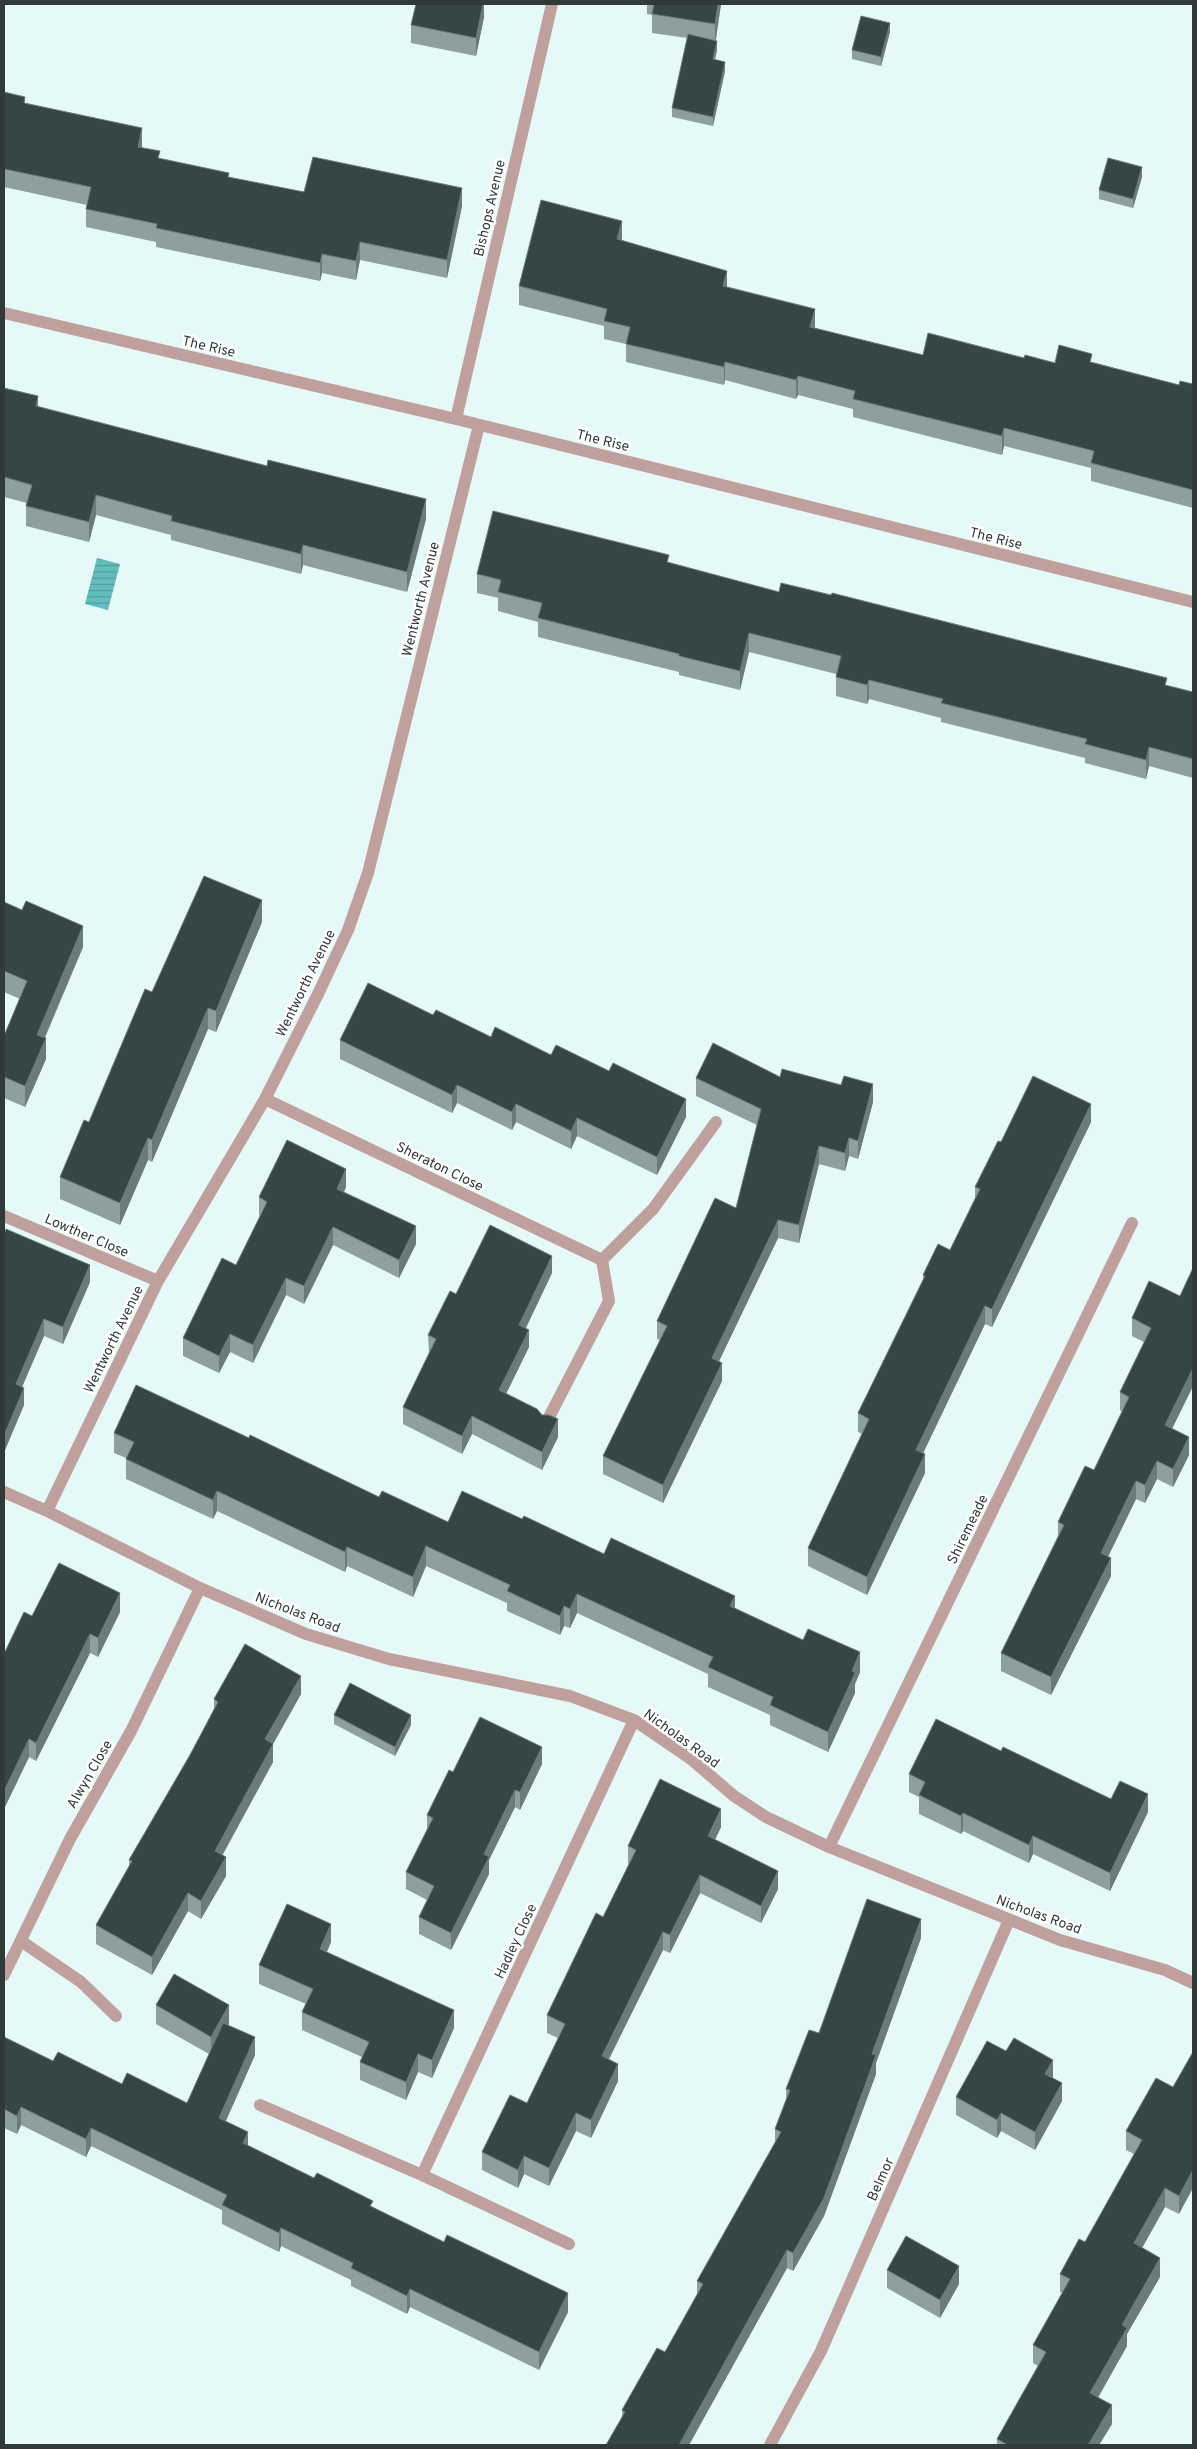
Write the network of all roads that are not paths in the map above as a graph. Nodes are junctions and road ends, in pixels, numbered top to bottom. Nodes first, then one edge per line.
1 (552, 4) edge
2 (4, 313) edge
3 (456, 419) junction
4 (479, 425) junction
5 (1193, 602) edge
6 (265, 1099) junction
7 (716, 1122) dead end
8 (4, 1216) edge
9 (1132, 1223) dead end
10 (602, 1260) junction
11 (158, 1281) junction
12 (545, 1425) edge
13 (4, 1492) edge
14 (48, 1510) junction
15 (200, 1588) junction
16 (634, 1720) junction
17 (829, 1847) junction
18 (1008, 1920) junction
19 (21, 1941) junction
20 (4, 1975) edge
21 (1193, 1983) edge
22 (116, 2016) dead end
23 (260, 2106) dead end
24 (422, 2175) junction
25 (569, 2244) dead end
26 (770, 2445) edge

1 - 3 street, Bishops Avenue
2 - 3 street, The Rise
3 - 4 street, The Rise
4 - 5 street, The Rise
4 - 6 street, Wentworth Avenue
6 - 10 street, Sheraton Close
6 - 11 street, Wentworth Avenue
7 - 10 street
8 - 11 street, Lowther Close
9 - 17 street, Shiremeade
10 - 12 street
11 - 14 street, Wentworth Avenue
13 - 14 street, Nicholas Road
14 - 15 street, Nicholas Road
15 - 16 street, Nicholas Road
15 - 19 street, Alwyn Close
16 - 17 street, Nicholas Road
16 - 24 street, Hadley Close
17 - 18 street, Nicholas Road
18 - 21 street, Nicholas Road
18 - 26 street, Belmor
19 - 20 street, Alwyn Close
19 - 22 street
23 - 24 street
24 - 25 street

